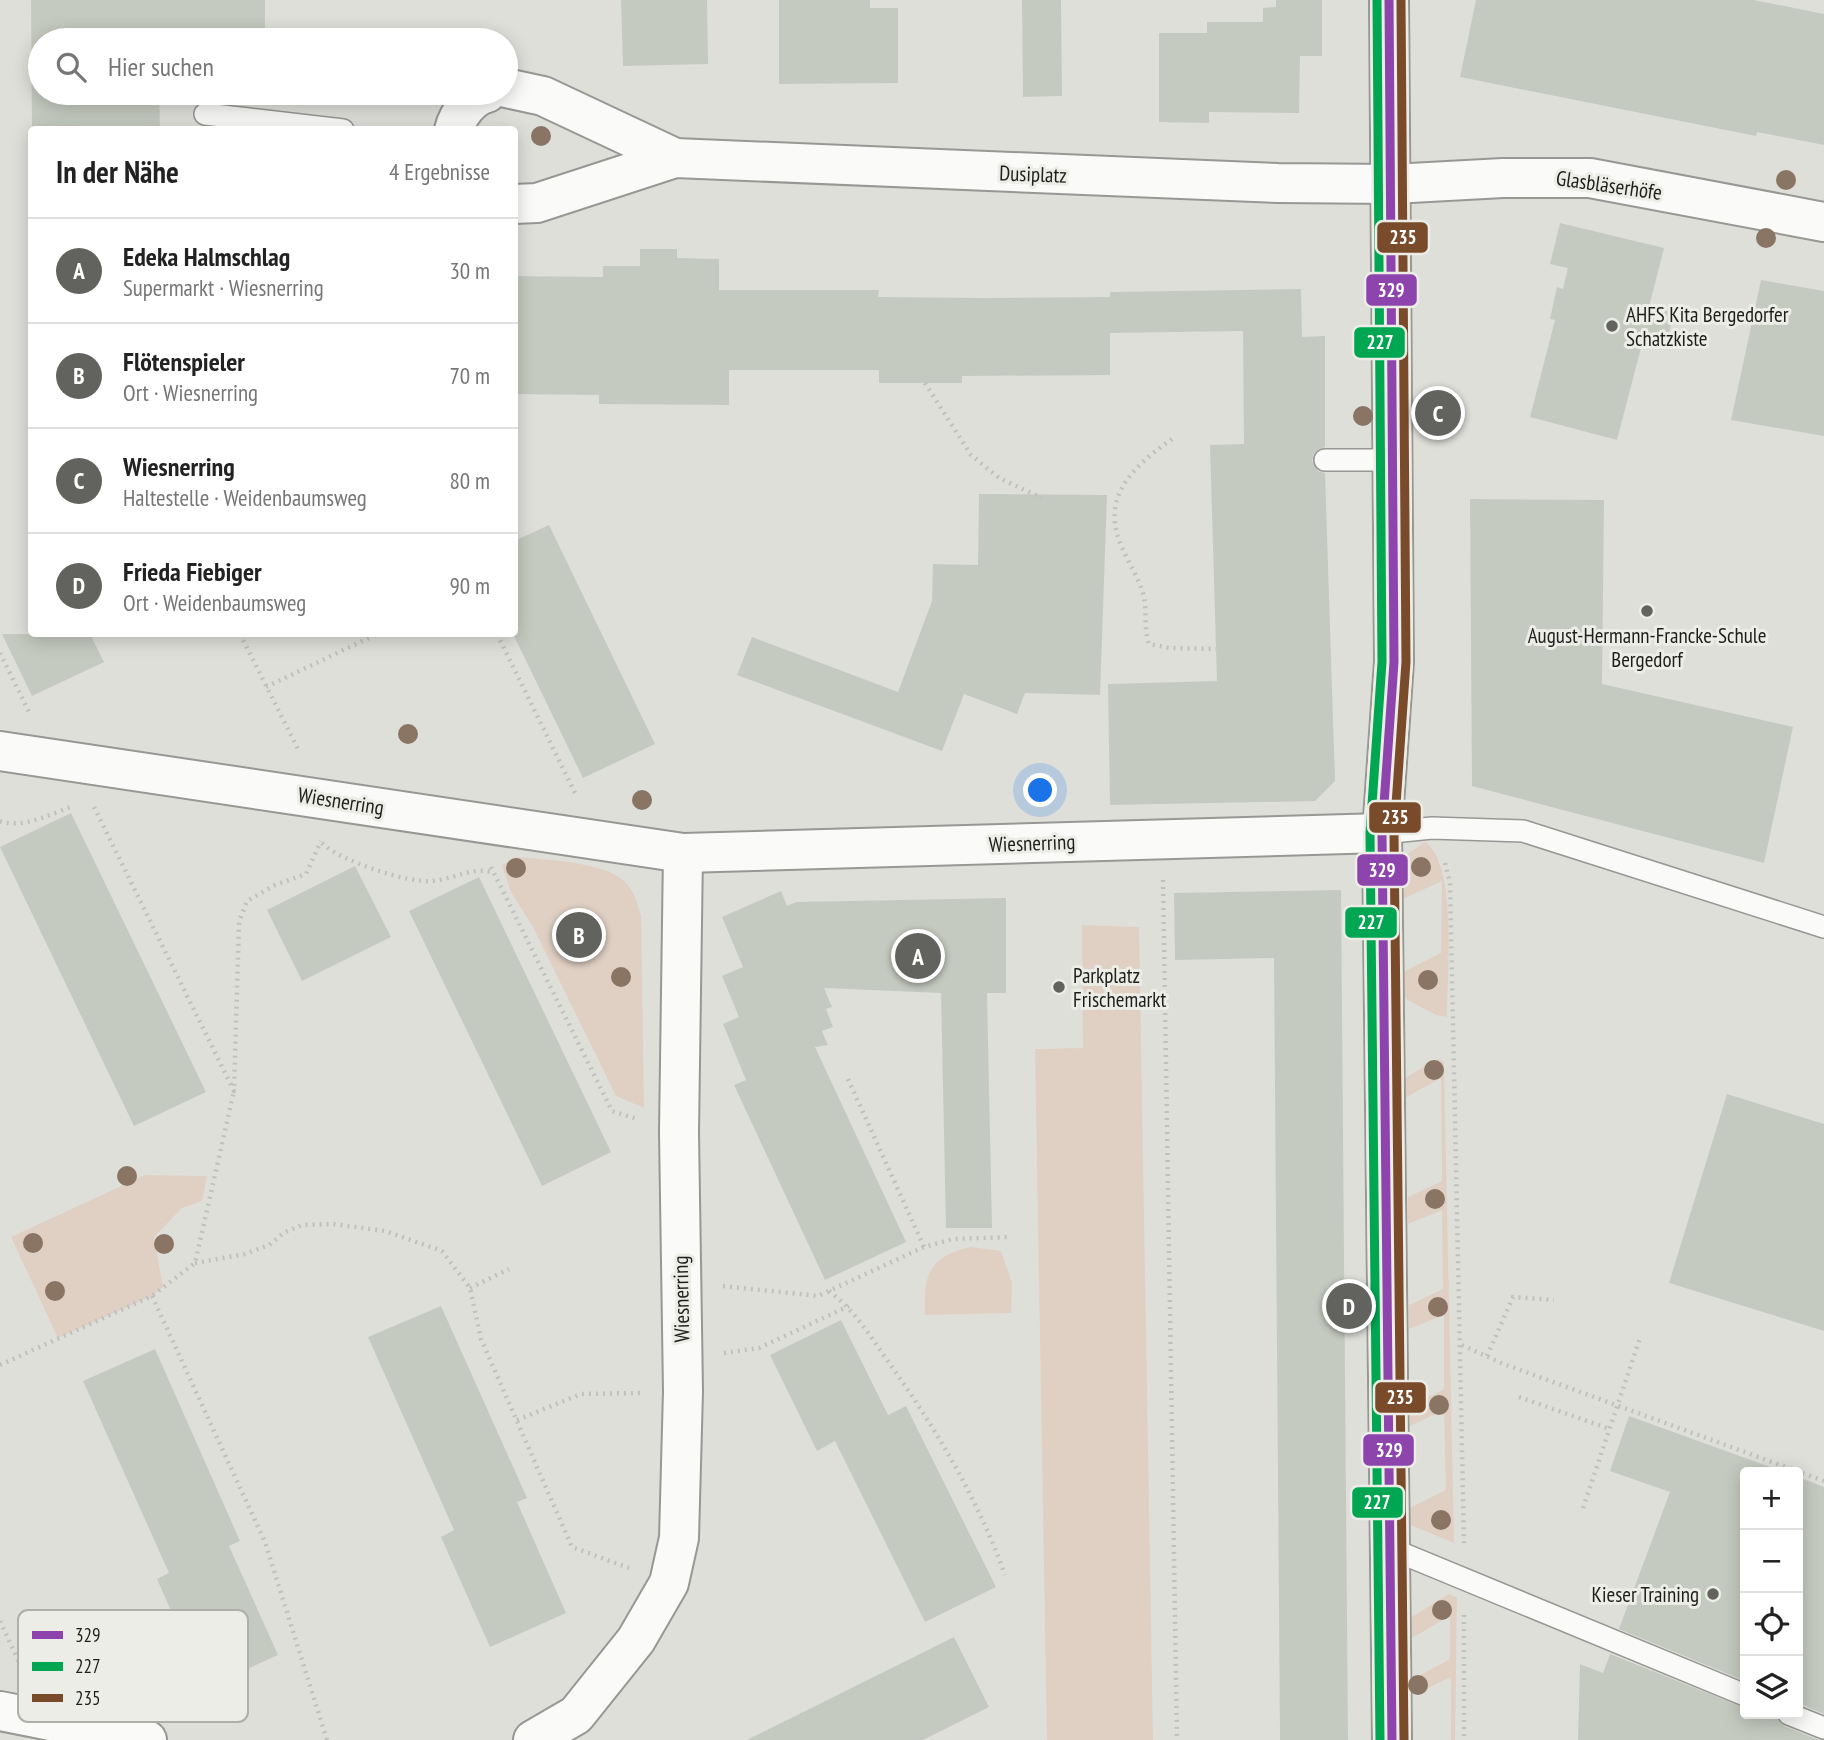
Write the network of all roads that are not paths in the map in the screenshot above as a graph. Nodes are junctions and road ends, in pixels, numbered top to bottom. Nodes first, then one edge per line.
1 (1389, 0) edge
2 (518, 91) edge
3 (470, 105) edge
4 (205, 114) dead end
5 (308, 126) edge
6 (455, 126) edge
7 (675, 158) junction
8 (1392, 184) junction
9 (518, 204) edge
10 (1824, 222) edge
11 (1325, 460) dead end
12 (1393, 460) junction
13 (0, 751) edge
14 (1382, 833) junction
15 (683, 853) junction
16 (1824, 927) edge
17 (1389, 1548) junction
18 (1740, 1693) edge
19 (0, 1711) edge
20 (18, 1715) edge
21 (1802, 1719) edge
22 (56, 1722) edge
23 (585, 1727) edge
24 (1824, 1728) edge
25 (147, 1740) edge
26 (533, 1740) edge
27 (1392, 1740) edge

1 - 8 street
2 - 7 street, Dusiplatz
3 - 6 street
4 - 5 lane
7 - 8 street, Dusiplatz
7 - 9 street, Dusiplatz
8 - 10 street, Glasbläserhöfe
8 - 12 street
11 - 12 lane
12 - 14 street
13 - 15 street, Wiesnerring
14 - 15 street, Wiesnerring
14 - 16 lane
14 - 17 street
15 - 23 street, Wiesnerring
17 - 18 lane
17 - 27 street
19 - 20 street
21 - 24 lane
22 - 25 street
23 - 26 street, Wiesnerring

